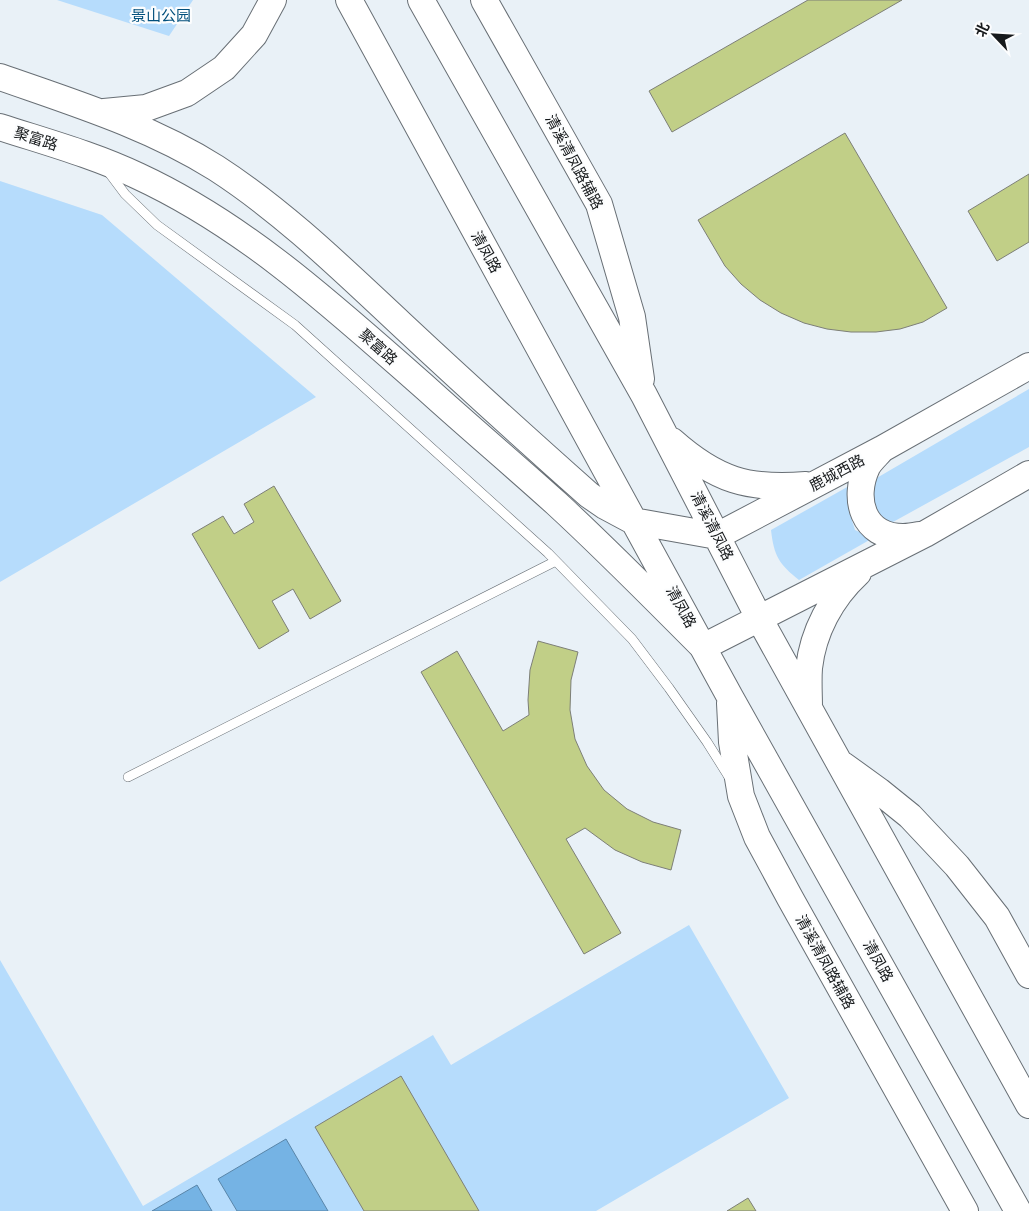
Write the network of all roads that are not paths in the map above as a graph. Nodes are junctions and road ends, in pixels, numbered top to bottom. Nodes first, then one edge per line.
1 (273, 0) edge
2 (349, 0) edge
3 (420, 0) edge
4 (484, 0) edge
5 (0, 77) edge
6 (102, 112) junction
7 (0, 127) edge
8 (102, 162) junction
9 (1029, 366) edge
10 (644, 395) junction
11 (665, 434) junction
12 (882, 449) junction
13 (1029, 474) edge
14 (816, 484) junction
15 (633, 521) junction
16 (925, 534) junction
17 (717, 536) junction
18 (556, 561) junction
19 (870, 561) junction
20 (759, 618) junction
21 (703, 647) junction
22 (730, 698) junction
23 (809, 711) junction
24 (837, 761) junction
25 (128, 777) dead end
26 (741, 796) junction
27 (1029, 975) edge
28 (1029, 1105) edge
29 (965, 1211) edge
30 (1018, 1211) edge

1 - 6 main road
2 - 15 main road, 清凤路
3 - 10 main road
4 - 10 main road, 清溪清凤路辅路
5 - 6 main road
6 - 15 main road
7 - 8 main road, 聚富路
8 - 18 lane
8 - 21 main road, 聚富路
9 - 12 main road, 鹿城西路
10 - 11 main road, 清溪清凤路
11 - 14 main road
11 - 17 main road, 清溪清凤路
12 - 14 main road, 鹿城西路
12 - 16 main road
13 - 16 main road
14 - 17 main road, 鹿城西路
15 - 17 main road
15 - 21 main road, 清凤路
16 - 19 main road
17 - 20 main road, 清溪清凤路
18 - 25 lane
18 - 26 lane
19 - 20 main road
19 - 23 main road
20 - 21 main road
20 - 23 main road, 清溪清凤路
21 - 22 main road, 清凤路
22 - 26 main road, 清溪清凤路辅路
22 - 30 main road, 清凤路
23 - 24 main road
24 - 27 main road
24 - 28 main road
26 - 29 main road, 清溪清凤路辅路

